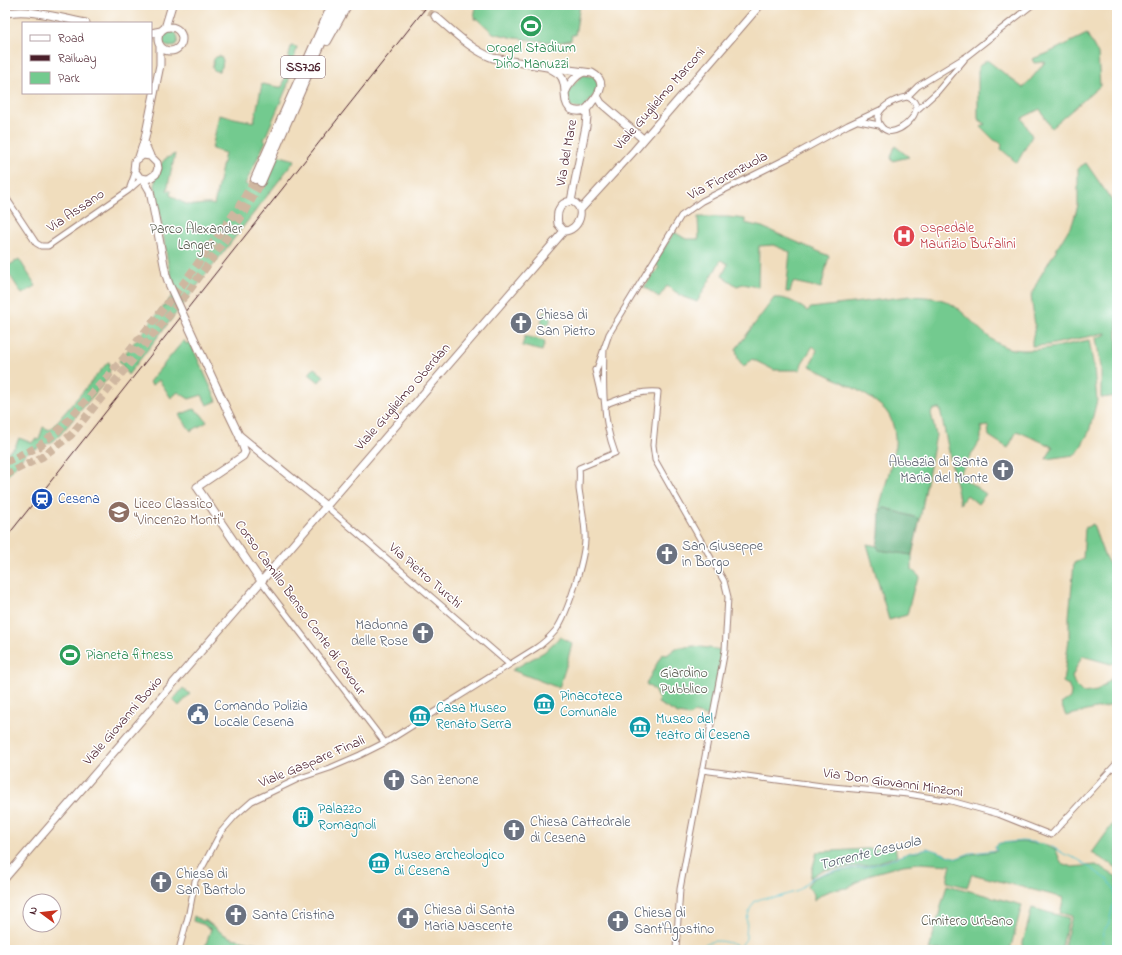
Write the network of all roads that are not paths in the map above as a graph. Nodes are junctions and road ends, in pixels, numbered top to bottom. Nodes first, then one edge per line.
1 (326, 5) edge
2 (332, 5) edge
3 (339, 5) edge
4 (347, 5) edge
5 (760, 5) edge
6 (1032, 5) edge
7 (171, 8) edge
8 (5, 14) edge
9 (435, 16) tunnel mouth
10 (81, 22) edge
11 (163, 30) junction
12 (178, 31) junction
13 (152, 33) edge
14 (152, 39) edge
15 (159, 45) junction
16 (174, 51) junction
17 (967, 56) junction
18 (160, 65) junction
19 (304, 65) junction
20 (549, 68) junction
21 (584, 72) junction
22 (300, 91) junction
23 (564, 93) junction
24 (597, 96) junction
25 (907, 97) junction
26 (586, 109) junction
27 (880, 110) junction
28 (917, 110) junction
29 (286, 117) junction
30 (858, 121) junction
31 (879, 125) junction
32 (643, 139) junction
33 (144, 142) junction
34 (150, 156) junction
35 (139, 157) junction
36 (135, 173) junction
37 (154, 176) junction
38 (143, 179) junction
39 (258, 180) tunnel mouth
40 (129, 190) junction
41 (150, 191) junction
42 (5, 196) edge
43 (572, 202) junction
44 (580, 210) junction
45 (564, 231) junction
46 (604, 347) junction
47 (596, 368) junction
48 (604, 371) junction
49 (603, 395) junction
50 (614, 401) junction
51 (604, 410) junction
52 (239, 435) junction
53 (326, 506) junction
54 (261, 581) junction
55 (509, 664) junction
56 (385, 743) junction
57 (1117, 763) edge
58 (702, 770) junction
59 (5, 878) edge
60 (179, 950) edge
61 (676, 950) edge

1 - 19 highway
2 - 19 highway, SS726
3 - 22 highway, SS726
4 - 22 highway
5 - 32 main road, Viale Guglielmo Marconi
6 - 17 street
7 - 11 main road
7 - 12 main road
8 - 10 main road
9 - 20 main road
11 - 12 main road
11 - 13 main road
11 - 15 main road
12 - 16 main road
14 - 15 main road
15 - 16 main road
15 - 18 main road
16 - 18 main road
17 - 25 street
17 - 28 street
18 - 33 main road
19 - 29 highway, SS726
20 - 21 main road
20 - 23 main road
21 - 23 main road
21 - 24 main road
22 - 29 highway, SS726
23 - 26 main road
24 - 26 main road
24 - 32 main road
25 - 27 street
25 - 28 street
26 - 43 main road, Via del Mare
27 - 30 street, Via Fiorenzuola
27 - 31 street
28 - 31 street
29 - 39 highway, SS726
30 - 31 street
30 - 46 street, Via Fiorenzuola
32 - 44 main road, Viale Guglielmo Marconi
33 - 34 main road
33 - 35 main road
34 - 35 main road
34 - 37 main road
35 - 36 main road
36 - 38 main road
36 - 40 street
37 - 38 main road
37 - 41 main road
38 - 40 street, Via Assano
38 - 41 main road
40 - 42 street, Via Assano
41 - 52 main road, bridge
43 - 44 main road
43 - 45 main road
44 - 45 main road
45 - 53 main road, Viale Guglielmo Oberdan
46 - 47 street, Via Fiorenzuola
46 - 48 street, Via Fiorenzuola
47 - 48 street
47 - 51 street
48 - 49 street, Via Fiorenzuola
49 - 50 street
49 - 51 street, Via Fiorenzuola
50 - 51 street
50 - 58 street
51 - 55 street, Viale Gaspare Finali
52 - 53 main road
52 - 54 main road, Corso Camillo Benso Conte di Cavour
53 - 54 main road, Viale Guglielmo Oberdan
53 - 55 street, Via Pietro Turchi
54 - 56 street, Corso Camillo Benso Conte di Cavour
54 - 59 main road, Viale Giovanni Bovio
55 - 56 street, Viale Gaspare Finali
56 - 60 street, Viale Gaspare Finali
57 - 58 street, Via Don Giovanni Minzoni
58 - 61 street

